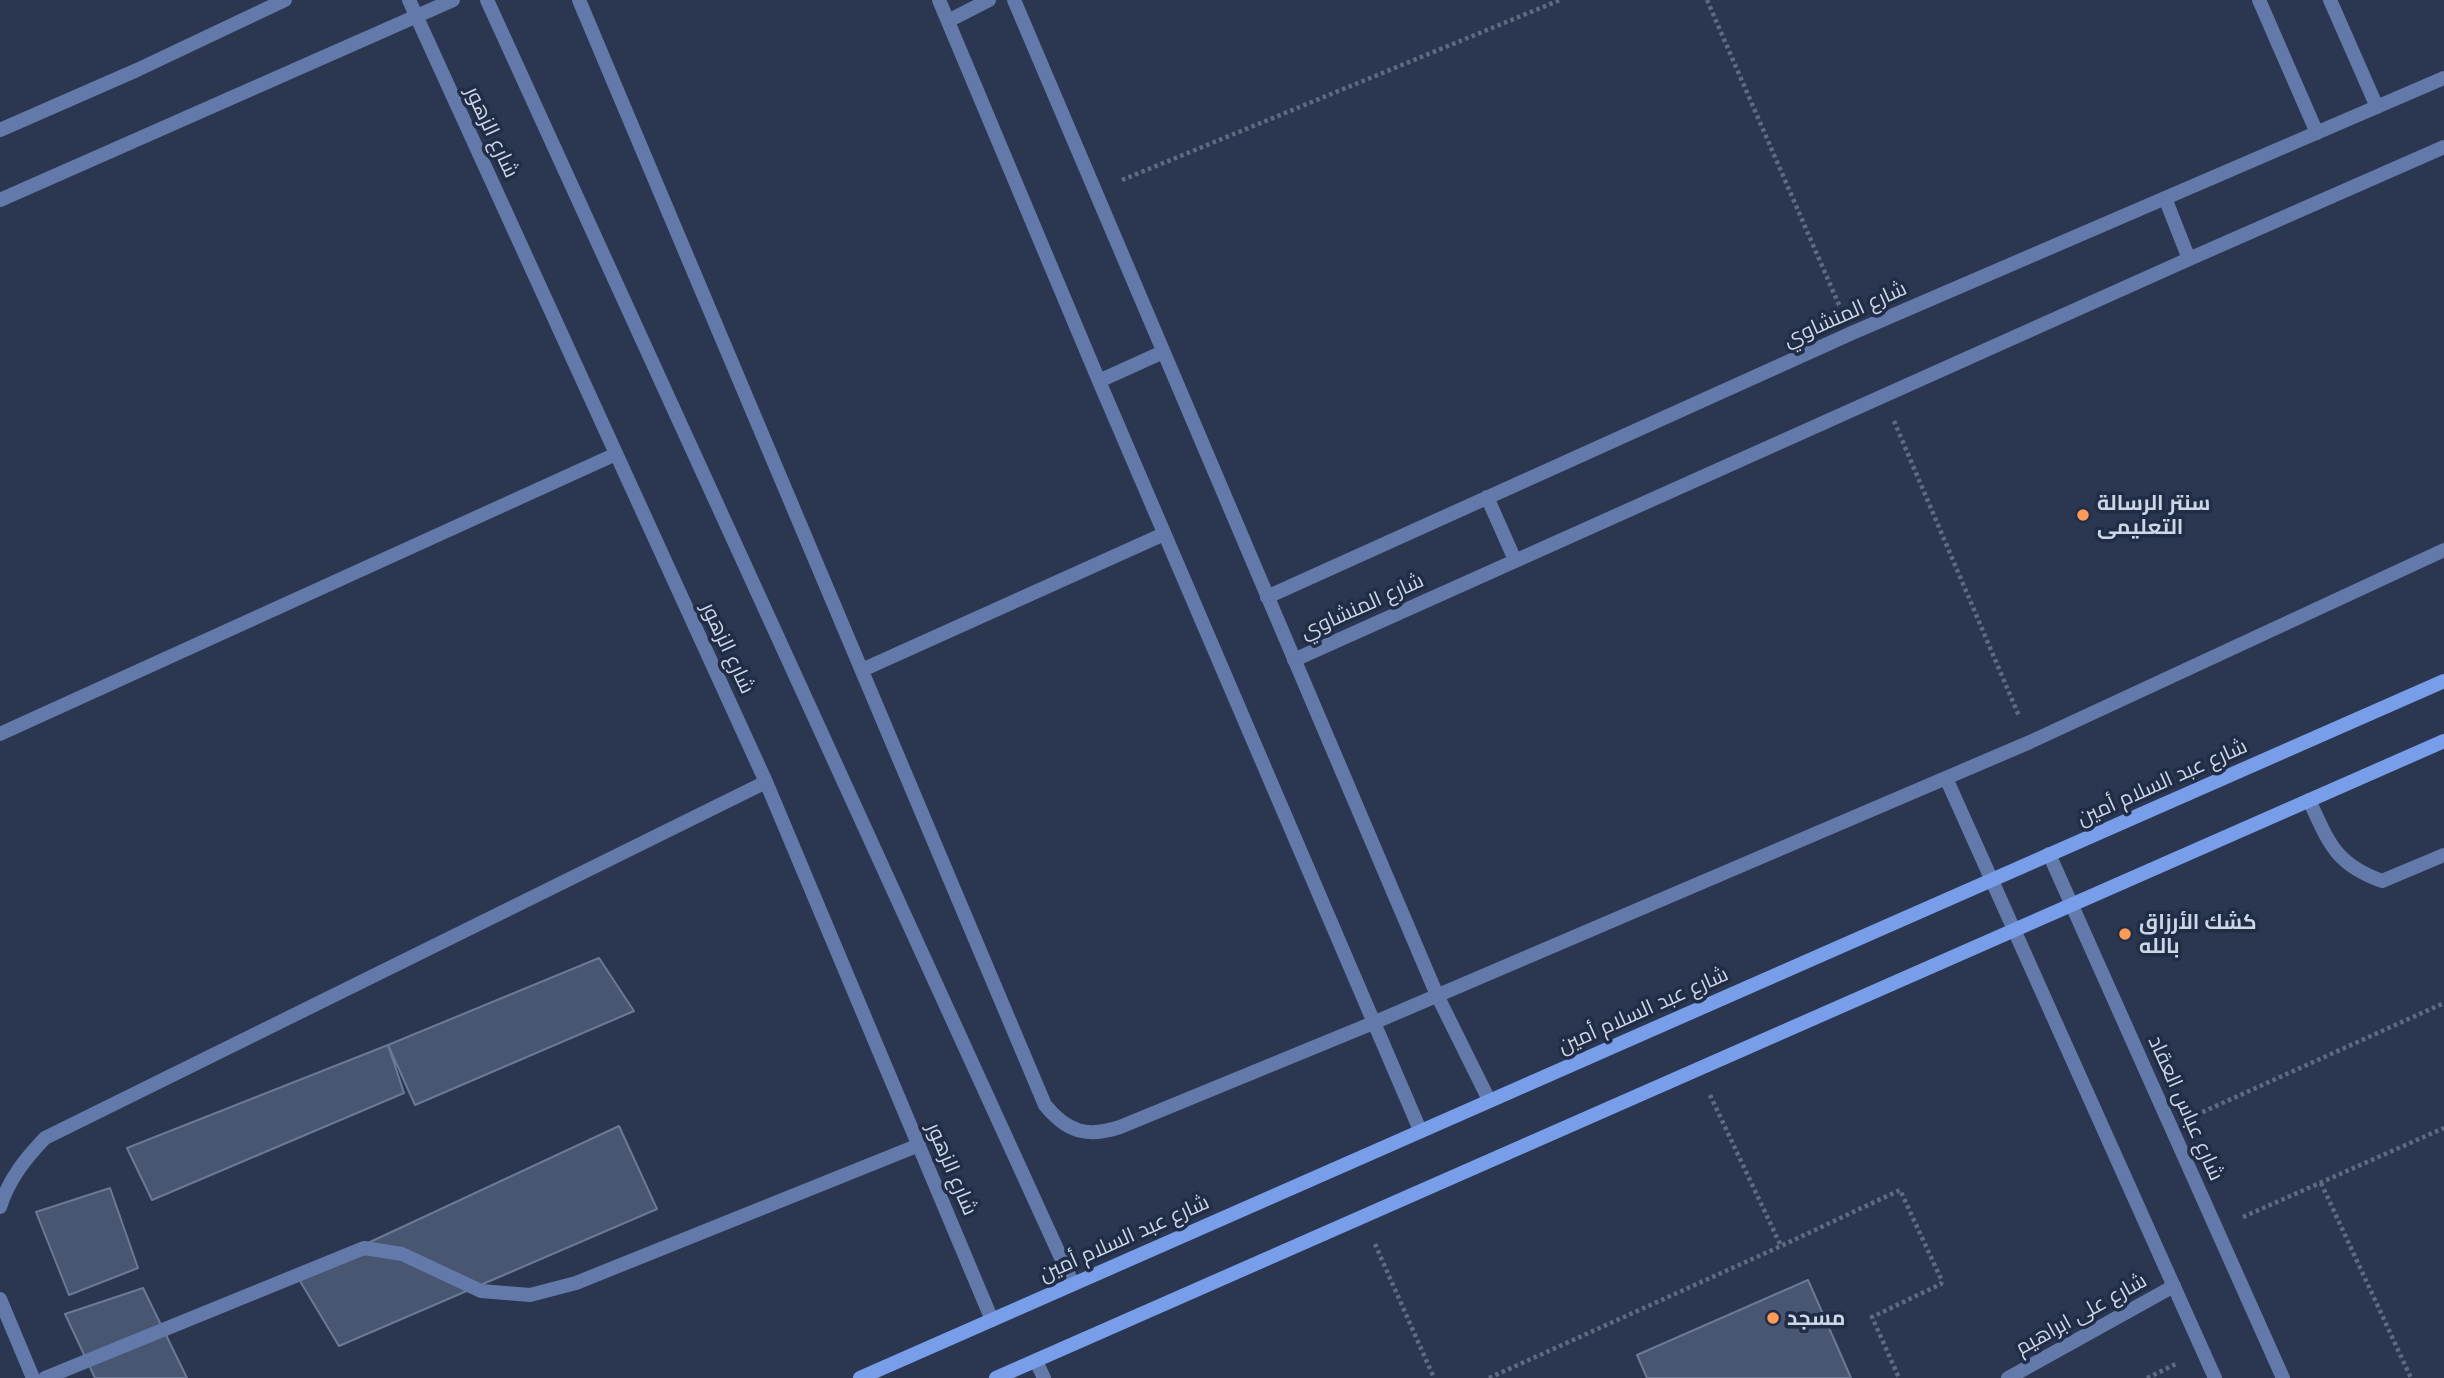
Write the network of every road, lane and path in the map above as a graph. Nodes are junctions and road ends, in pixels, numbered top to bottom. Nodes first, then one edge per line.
1 (285, 0) edge
2 (409, 0) edge
3 (453, 0) edge
4 (487, 0) edge
5 (579, 0) edge
6 (939, 0) edge
7 (989, 0) edge
8 (1014, 0) edge
9 (1560, 0) edge
10 (2259, 0) edge
11 (2330, 0) edge
12 (416, 16) junction
13 (948, 21) junction
14 (2444, 78) edge
15 (2377, 107) junction
16 (0, 130) edge
17 (2316, 133) junction
18 (2444, 147) edge
19 (1095, 191) junction
20 (2165, 198) junction
21 (0, 200) edge
22 (2189, 259) junction
23 (1163, 352) junction
24 (1099, 382) junction
25 (617, 454) junction
26 (1487, 497) junction
27 (1164, 534) junction
28 (2444, 550) edge
29 (1515, 560) junction
30 (1267, 597) junction
31 (1294, 660) junction
32 (862, 670) junction
33 (2444, 681) edge
34 (0, 734) edge
35 (2444, 741) edge
36 (1946, 778) junction
37 (766, 782) junction
38 (2309, 800) junction
39 (2049, 855) junction
40 (2444, 855) edge
41 (1992, 880) junction
42 (2072, 905) junction
43 (2015, 930) junction
44 (1437, 995) junction
45 (2444, 1003) edge
46 (1373, 1023) junction
47 (1698, 1070) junction
48 (1489, 1100) junction
49 (2171, 1126) junction
50 (2444, 1128) edge
51 (1420, 1130) junction
52 (919, 1145) junction
53 (2321, 1183) junction
54 (0, 1207) edge
55 (1363, 1218) junction
56 (2217, 1229) junction
57 (1782, 1246) junction
58 (1073, 1284) junction
59 (2174, 1286) junction
60 (0, 1299) edge
61 (992, 1320) junction
62 (1036, 1361) junction
63 (1492, 1377) edge
64 (33, 1378) edge
65 (45, 1378) edge
66 (860, 1378) edge
67 (996, 1378) edge
68 (1044, 1378) edge
69 (1434, 1378) edge
70 (1899, 1378) edge
71 (2008, 1378) edge
72 (2215, 1378) edge
73 (2283, 1378) edge
74 (2411, 1378) edge

1 - 16 street
2 - 12 street, شارع الزهور
3 - 12 street
4 - 58 street
5 - 32 street
6 - 13 street
7 - 13 street
8 - 19 street
9 - 19 path
10 - 17 street
11 - 15 street
12 - 21 street
12 - 25 street, شارع الزهور
13 - 24 street
14 - 15 street, شارع المنشاوي
15 - 17 street, شارع المنشاوي
17 - 20 street, شارع المنشاوي
18 - 22 street, شارع المنشاوي
19 - 23 street
20 - 22 street
20 - 26 street, شارع المنشاوي
22 - 29 street, شارع المنشاوي
23 - 24 street
23 - 30 street
24 - 27 street
25 - 34 street
25 - 37 street, شارع الزهور
26 - 29 street
26 - 30 street, شارع المنشاوي
27 - 32 street
27 - 46 street
28 - 36 street
29 - 31 street, شارع المنشاوي
30 - 31 street
31 - 44 street
32 - 46 street
33 - 39 street, شارع عبد السلام أمين
35 - 38 street
36 - 41 street
36 - 44 street
37 - 52 street, شارع الزهور
37 - 54 street
38 - 40 street
38 - 42 street
39 - 41 street, شارع عبد السلام أمين
39 - 42 street, شارع عباس العقاد
41 - 43 street
41 - 48 street, شارع عبد السلام أمين
42 - 43 street
42 - 49 street, شارع عباس العقاد
43 - 47 street
43 - 59 street
44 - 46 street
44 - 48 street
45 - 49 path
46 - 51 street
47 - 55 street
47 - 57 path
48 - 51 street, شارع عبد السلام أمين
49 - 56 street, شارع عباس العقاد
50 - 53 path
51 - 58 street, شارع عبد السلام أمين
52 - 61 street, شارع الزهور
52 - 65 street
53 - 56 path
53 - 74 path
55 - 62 street
55 - 69 path
56 - 73 street, شارع عباس العقاد
57 - 63 path
57 - 70 path
58 - 61 street, شارع عبد السلام أمين
59 - 71 street, شارع على ابراهيم
59 - 72 street
60 - 64 street
61 - 66 street, شارع عبد السلام أمين
62 - 67 street
62 - 68 street

